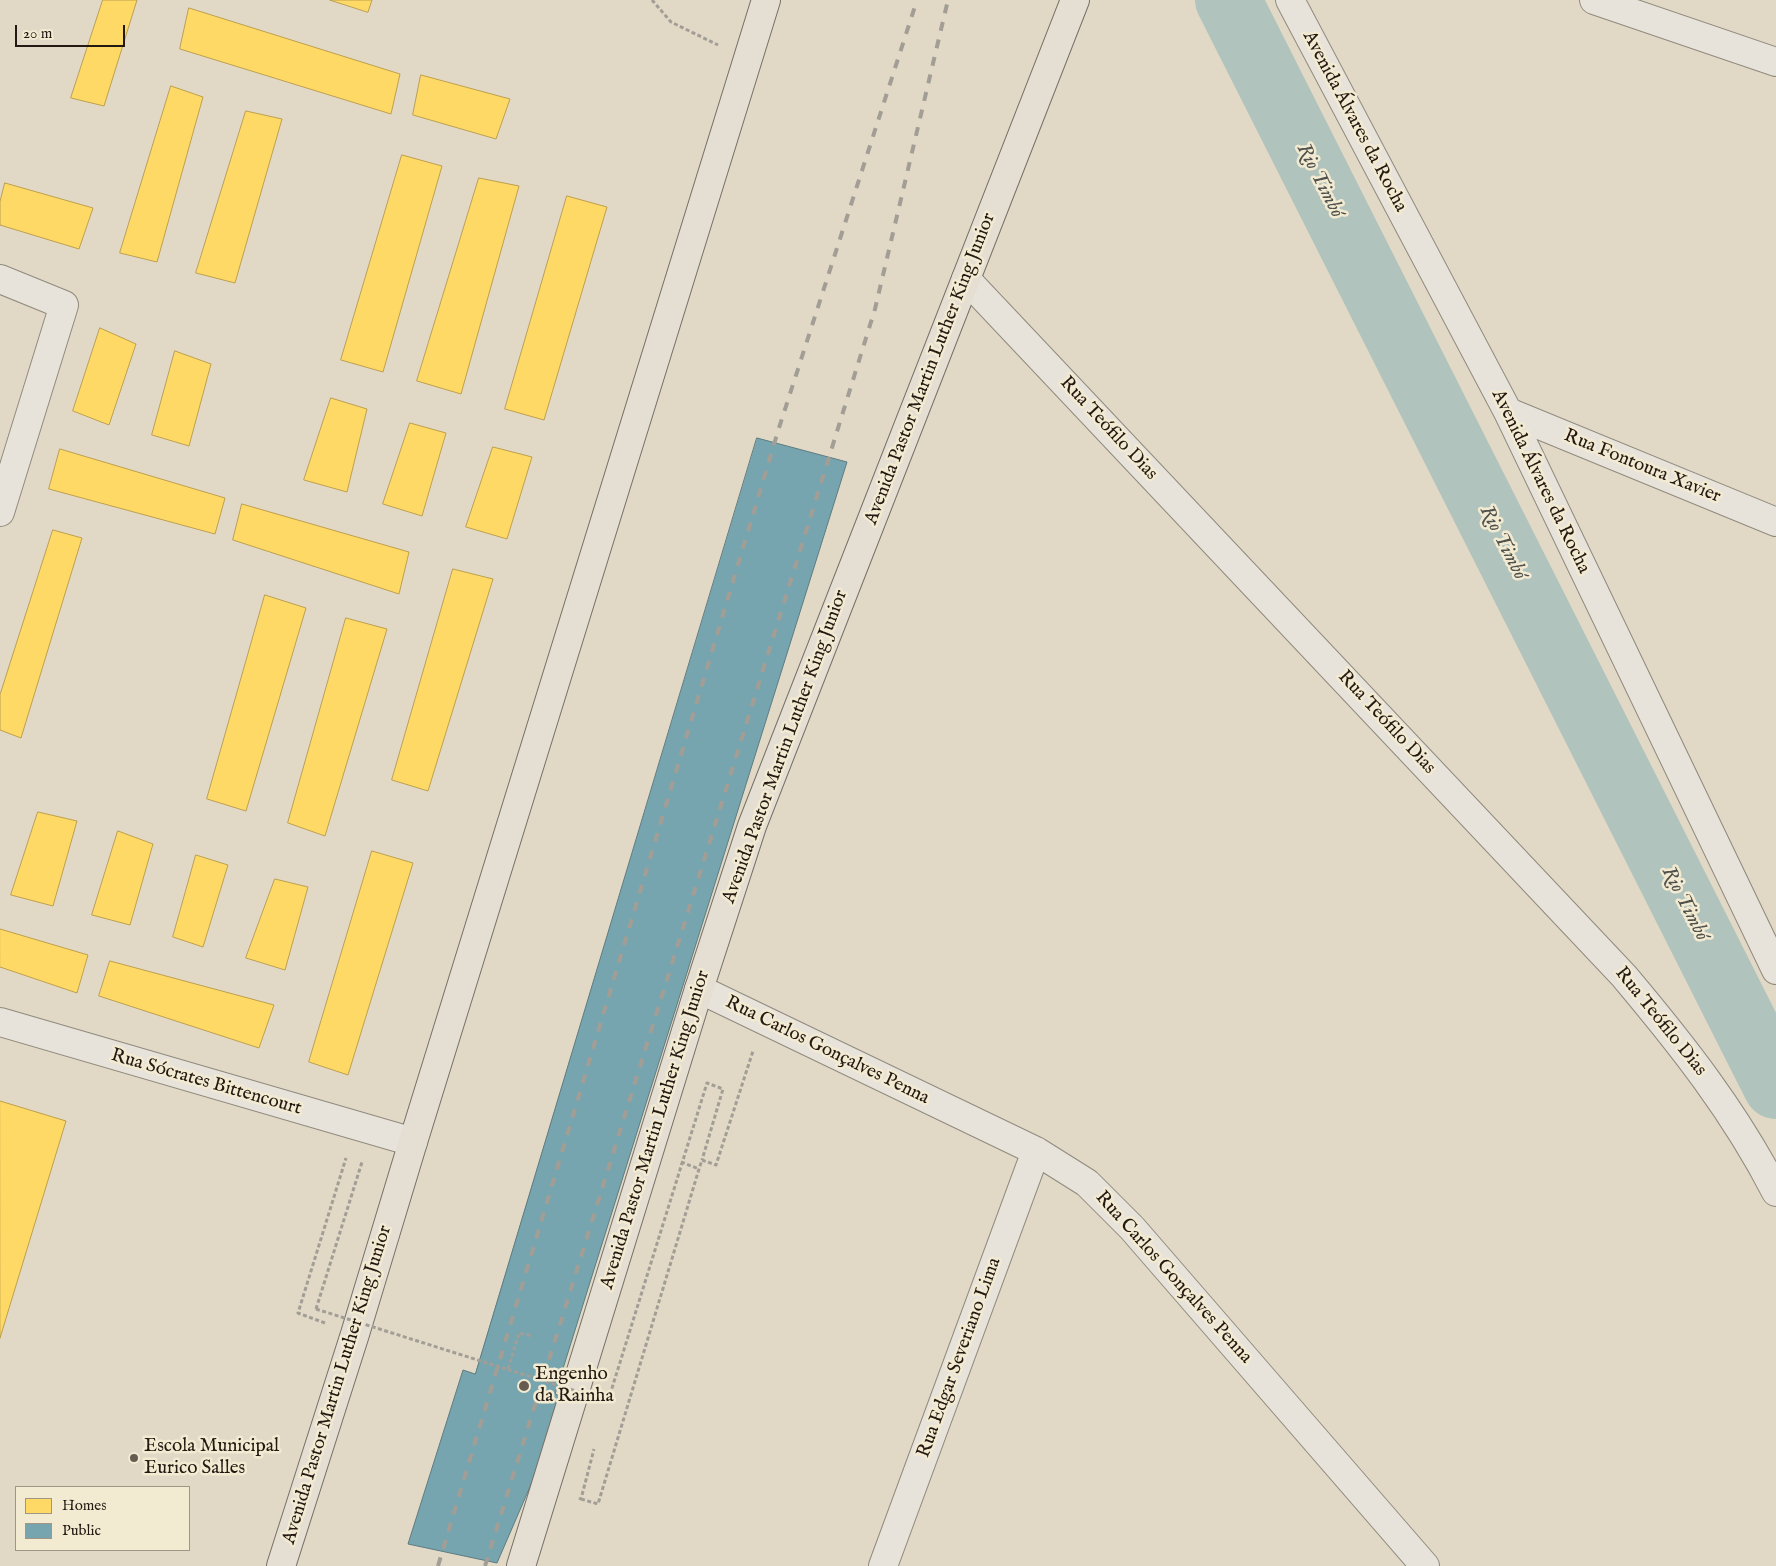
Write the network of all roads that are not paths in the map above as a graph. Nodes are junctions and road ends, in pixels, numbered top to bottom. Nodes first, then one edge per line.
1 (766, 0) edge
2 (1075, 0) edge
3 (1290, 0) edge
4 (1594, 0) edge
5 (1776, 62) edge
6 (966, 279) junction
7 (0, 280) edge
8 (1508, 412) junction
9 (0, 512) edge
10 (1776, 522) edge
11 (1776, 970) edge
12 (699, 989) junction
13 (0, 1022) edge
14 (413, 1142) junction
15 (1036, 1151) junction
16 (1776, 1192) edge
17 (281, 1566) edge
18 (521, 1566) edge
19 (883, 1566) edge
20 (1425, 1566) edge

1 - 14 main road, Avenida Pastor Martin Luther King Junior
2 - 6 main road, Avenida Pastor Martin Luther King Junior
3 - 8 street, Avenida Álvares da Rocha
4 - 5 street
6 - 12 main road, Avenida Pastor Martin Luther King Junior
6 - 16 street, Rua Teófilo Dias
7 - 9 street
8 - 10 street, Rua Fontoura Xavier
8 - 11 street, Avenida Álvares da Rocha
12 - 15 street, Rua Carlos Gonçalves Penna
12 - 18 main road, Avenida Pastor Martin Luther King Junior
13 - 14 street, Rua Sócrates Bittencourt
14 - 17 main road, Avenida Pastor Martin Luther King Junior
15 - 19 street, Rua Edgar Severiano Lima
15 - 20 street, Rua Carlos Gonçalves Penna

